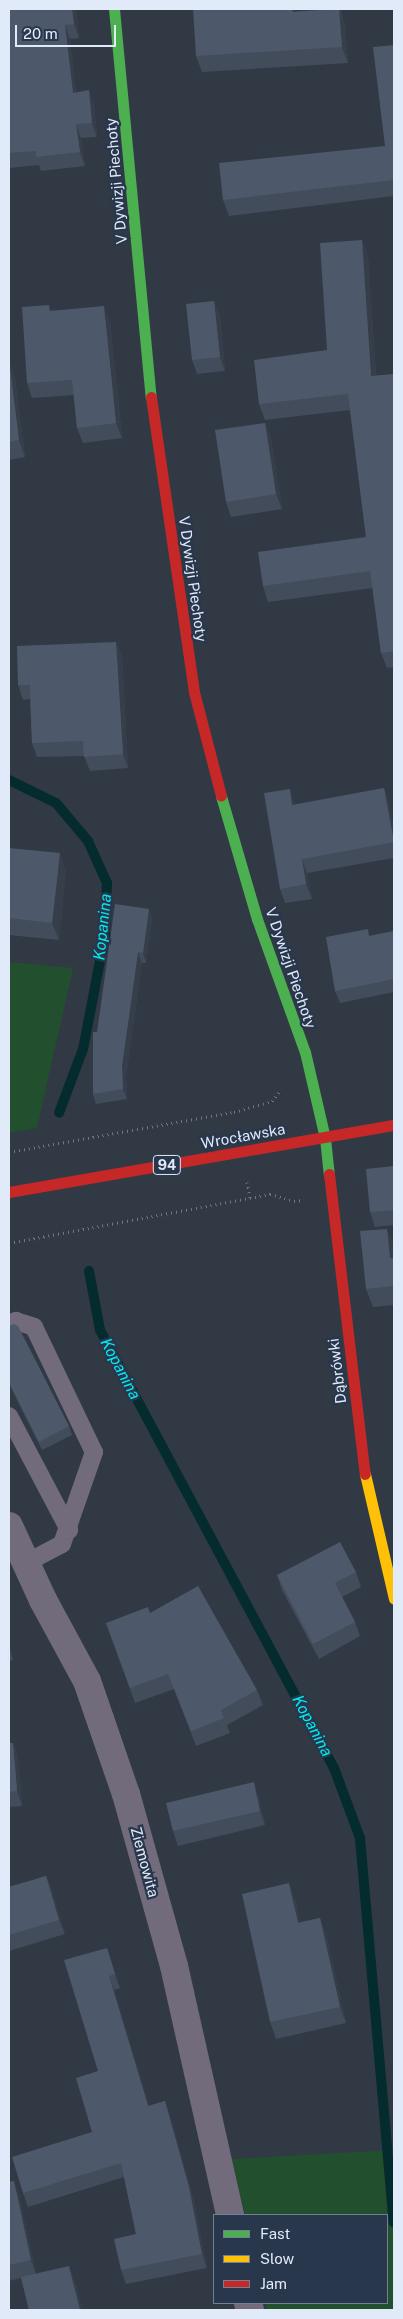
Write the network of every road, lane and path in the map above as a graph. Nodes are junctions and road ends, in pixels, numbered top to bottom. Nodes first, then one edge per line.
1 (114, 9) edge
2 (310, 1077) junction
3 (394, 1125) edge
4 (325, 1138) junction
5 (9, 1152) edge
6 (9, 1192) edge
7 (332, 1194) junction
8 (9, 1243) edge
9 (9, 1324) edge
10 (9, 1416) edge
11 (9, 1526) edge
12 (69, 1530) junction
13 (26, 1563) junction
14 (394, 1599) edge
15 (230, 2214) edge

1 - 2 street, V Dywizji Piechoty
2 - 4 street, V Dywizji Piechoty
2 - 5 path
3 - 4 street, Wrocławska / 94
4 - 6 street, Wrocławska / 94
4 - 7 street, Dąbrówki
7 - 8 path
7 - 14 street, Dąbrówki
9 - 12 lane
10 - 12 lane
11 - 13 street, Ziemowita
12 - 13 lane
13 - 15 street, Ziemowita

